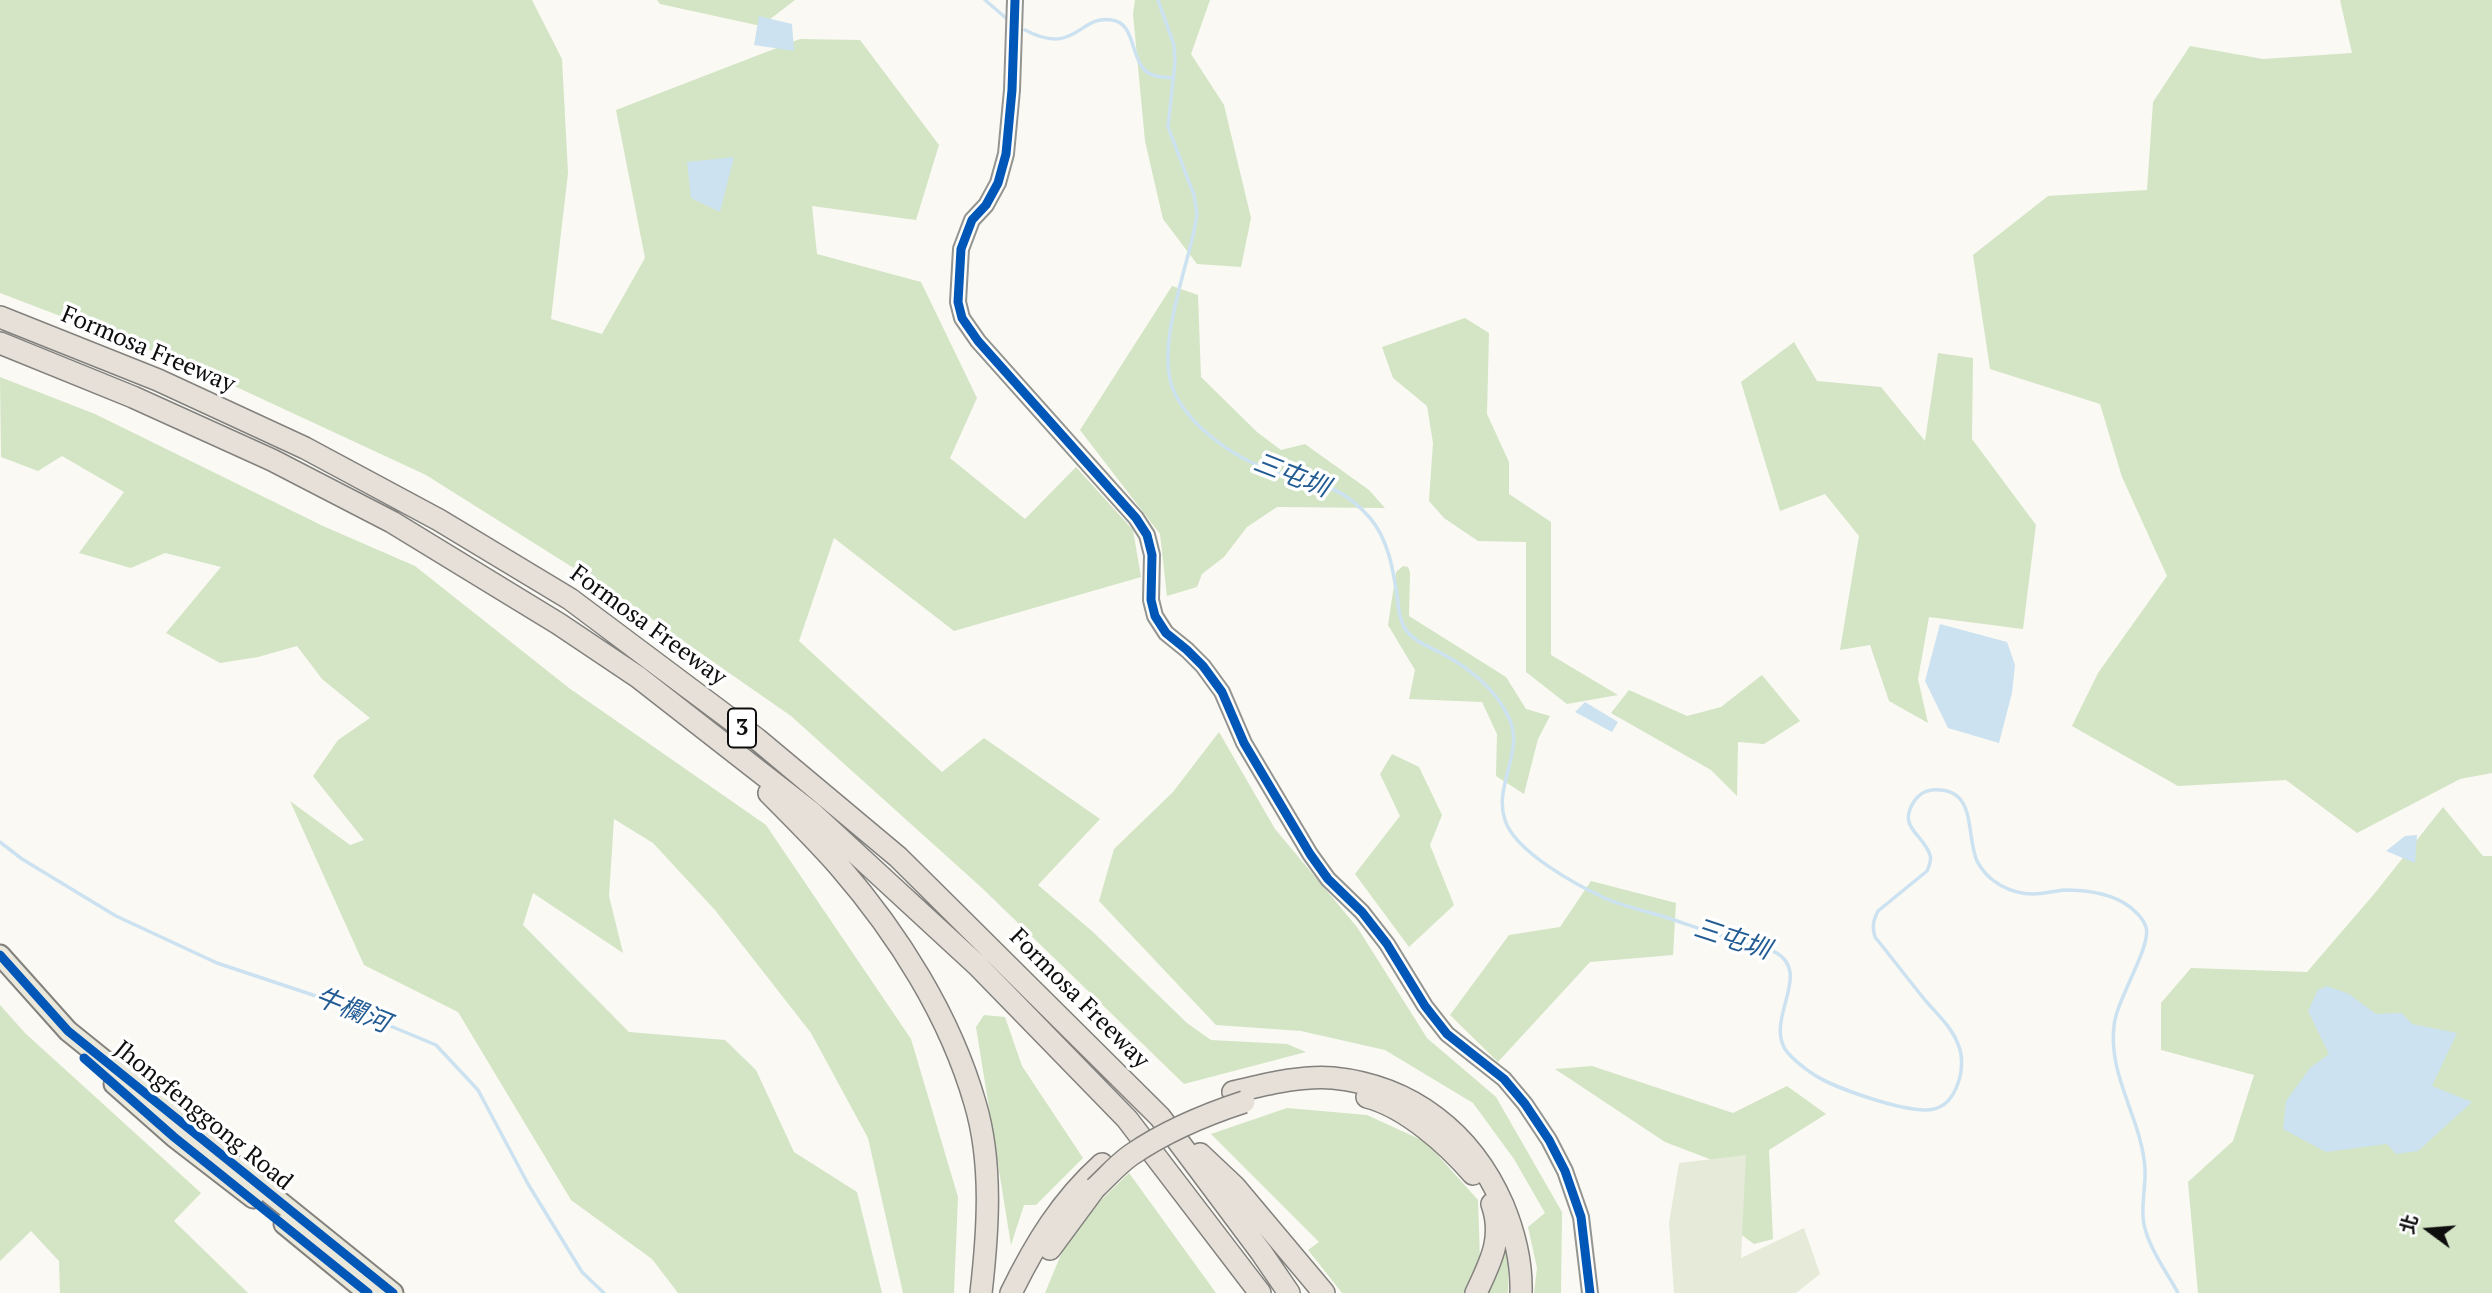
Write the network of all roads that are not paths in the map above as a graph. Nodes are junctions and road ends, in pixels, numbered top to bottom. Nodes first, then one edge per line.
1 (1015, 0) edge
2 (0, 317) edge
3 (0, 342) edge
4 (717, 738) junction
5 (0, 955) edge
6 (0, 974) edge
7 (1239, 1097) junction
8 (1160, 1117) junction
9 (368, 1293) edge
10 (393, 1293) edge
11 (981, 1293) edge
12 (1012, 1293) edge
13 (1025, 1293) edge
14 (1261, 1293) edge
15 (1289, 1293) edge
16 (1324, 1293) edge
17 (1476, 1293) edge
18 (1521, 1293) edge
19 (1591, 1293) edge

1 - 19 street
2 - 8 highway, Formosa Freeway / 3
3 - 4 highway, Formosa Freeway / 3
4 - 11 highway
4 - 14 highway, Formosa Freeway / 3
5 - 10 main road, Jhongfenggong Road
6 - 9 main road, Jhongfenggong Road
7 - 12 highway
7 - 13 highway, bridge
7 - 17 highway
7 - 18 highway
8 - 15 highway, Formosa Freeway / 3
8 - 16 highway

